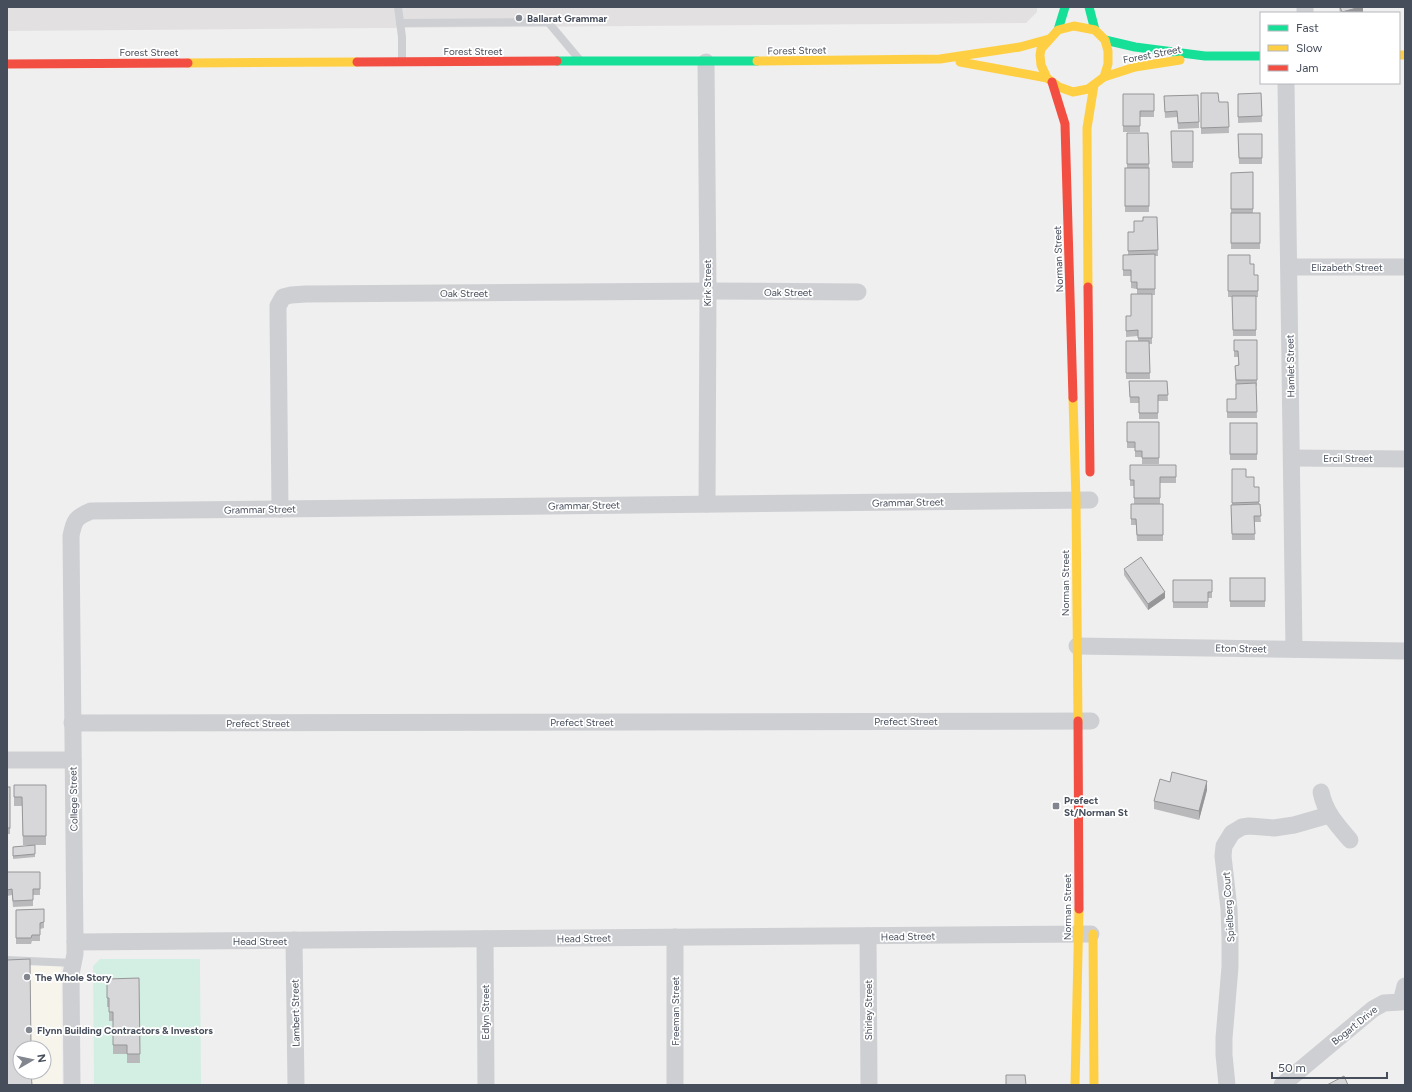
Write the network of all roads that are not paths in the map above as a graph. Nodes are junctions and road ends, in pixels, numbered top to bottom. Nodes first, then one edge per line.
1 (398, 7) edge
2 (1064, 7) edge
3 (1089, 7) edge
4 (400, 23) junction
5 (1058, 30) junction
6 (1095, 30) junction
7 (1049, 39) junction
8 (1105, 40) junction
9 (1205, 56) junction
10 (1260, 56) edge
11 (940, 59) junction
12 (580, 61) junction
13 (402, 62) junction
14 (706, 62) junction
15 (7, 64) edge
16 (1104, 77) junction
17 (1049, 80) junction
18 (1286, 84) edge
19 (1094, 85) junction
20 (1289, 267) junction
21 (1405, 267) edge
22 (708, 291) junction
23 (858, 292) dead end
24 (1292, 458) junction
25 (1405, 459) edge
26 (1087, 497) junction
27 (706, 504) junction
28 (280, 509) junction
29 (79, 516) joint
30 (1087, 646) junction
31 (1294, 649) junction
32 (1405, 651) edge
33 (1088, 721) junction
34 (72, 723) junction
35 (7, 760) edge
36 (73, 760) junction
37 (1321, 792) dead end
38 (1329, 815) junction
39 (1350, 840) dead end
40 (1088, 931) junction
41 (868, 936) junction
42 (675, 937) junction
43 (485, 939) junction
44 (294, 940) junction
45 (75, 942) junction
46 (7, 960) edge
47 (73, 963) junction
48 (1404, 997) edge
49 (72, 1085) edge
50 (296, 1085) edge
51 (486, 1085) edge
52 (675, 1085) edge
53 (869, 1085) edge
54 (1075, 1085) edge
55 (1094, 1085) edge
56 (1227, 1085) edge
57 (1282, 1085) edge

1 - 4 lane
2 - 5 main road
3 - 6 main road
4 - 12 lane
4 - 13 lane
5 - 6 main road
5 - 7 main road
6 - 8 main road
7 - 11 main road, Forest Street
7 - 17 main road
8 - 9 main road, Forest Street
8 - 16 main road
9 - 10 main road, Forest Street
9 - 16 main road, Forest Street
11 - 14 main road, Forest Street
11 - 17 main road, Forest Street
12 - 13 main road, Forest Street
12 - 14 main road, Forest Street
13 - 15 main road, Forest Street
14 - 22 street, Kirk Street
16 - 19 main road
17 - 19 main road
17 - 26 main road, Norman Street
18 - 20 street, Hamlet Street
19 - 26 main road, Norman Street
20 - 21 street, Elizabeth Street
20 - 24 street, Hamlet Street
22 - 23 street, Oak Street
22 - 27 street, Kirk Street
22 - 28 street, Oak Street
24 - 25 street, Ercil Street
24 - 31 street, Hamlet Street
26 - 27 street, Grammar Street
26 - 30 main road, Norman Street
27 - 28 street, Grammar Street
28 - 29 street, Grammar Street
29 - 34 street, College Street
30 - 31 street, Eton Street
30 - 33 main road, Norman Street
31 - 32 street, Eton Street
33 - 34 street, Prefect Street
33 - 40 main road, Norman Street
34 - 36 street, College Street
35 - 36 street
36 - 45 street, College Street
37 - 38 street
38 - 39 street
38 - 56 street, Spielberg Court
40 - 41 street, Head Street
40 - 54 main road, Norman Street
40 - 55 main road, Norman Street
41 - 42 street, Head Street
41 - 53 street, Shirley Street
42 - 43 street, Head Street
42 - 52 street, Freeman Street
43 - 44 street, Head Street
43 - 51 street, Edlyn Street
44 - 45 street, Head Street
44 - 50 street, Lambert Street
45 - 47 street, College Street
46 - 47 lane
47 - 49 street, College Street
48 - 57 street, Bogart Drive

